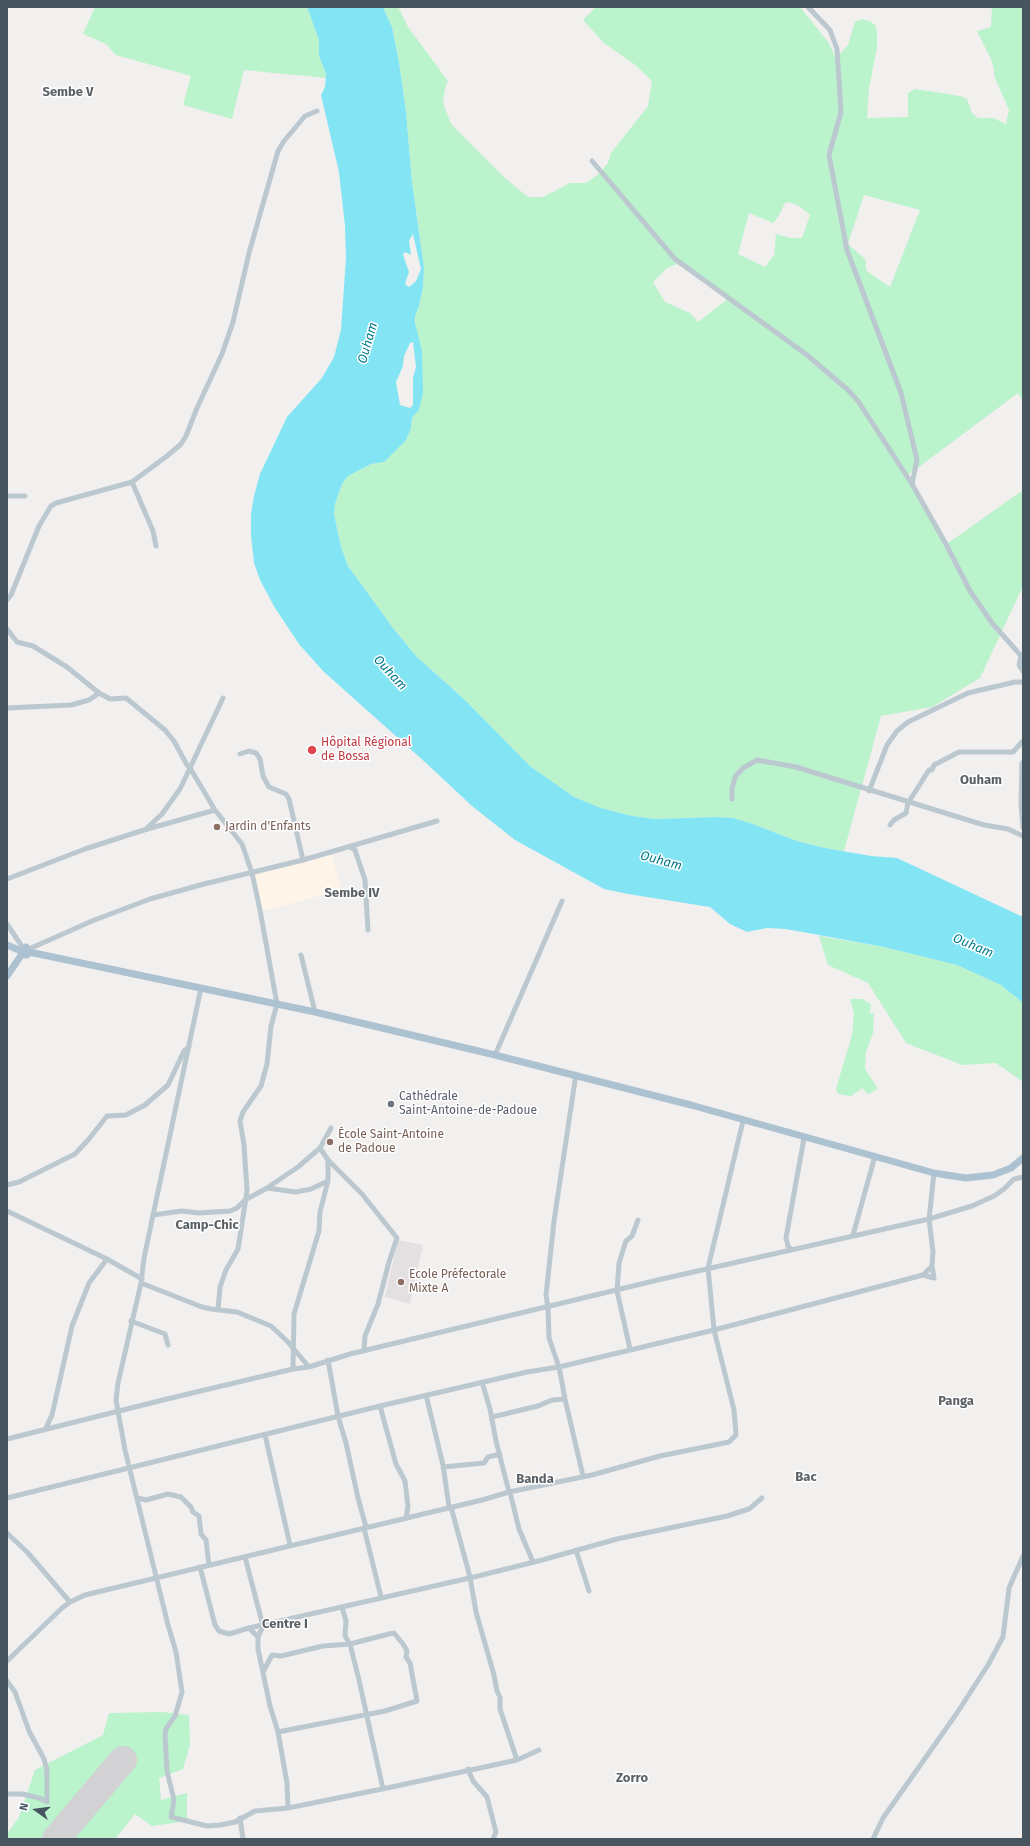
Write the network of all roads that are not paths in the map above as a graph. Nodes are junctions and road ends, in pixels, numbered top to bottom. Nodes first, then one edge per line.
1 (808, 7) edge
2 (317, 111) dead end
3 (592, 161) dead end
4 (132, 482) junction
5 (912, 484) junction
6 (7, 496) edge
7 (25, 496) dead end
8 (156, 546) dead end
9 (7, 600) edge
10 (7, 629) edge
11 (1022, 657) edge
12 (1023, 671) edge
13 (1023, 682) edge
14 (99, 694) junction
15 (223, 698) dead end
16 (7, 708) edge
17 (1023, 741) edge
18 (240, 754) dead end
19 (1023, 762) edge
20 (190, 768) junction
21 (869, 791) junction
22 (732, 799) dead end
23 (908, 803) junction
24 (1022, 803) edge
25 (215, 810) junction
26 (437, 821) dead end
27 (890, 825) dead end
28 (1023, 828) edge
29 (144, 830) junction
30 (1023, 836) edge
31 (350, 847) junction
32 (302, 860) junction
33 (252, 873) junction
34 (7, 879) edge
35 (562, 901) dead end
36 (7, 924) edge
37 (368, 930) dead end
38 (7, 945) edge
39 (25, 951) junction
40 (301, 955) dead end
41 (7, 976) edge
42 (201, 988) junction
43 (277, 1004) junction
44 (315, 1012) junction
45 (189, 1047) junction
46 (495, 1055) junction
47 (576, 1074) junction
48 (743, 1121) junction
49 (331, 1128) dead end
50 (804, 1138) junction
51 (320, 1148) junction
52 (875, 1156) junction
53 (1023, 1158) edge
54 (328, 1160) junction
55 (1011, 1168) junction
56 (934, 1173) junction
57 (1023, 1177) edge
58 (1014, 1179) junction
59 (328, 1181) junction
60 (7, 1185) edge
61 (267, 1188) junction
62 (245, 1200) junction
63 (7, 1211) edge
64 (153, 1215) junction
65 (929, 1219) junction
66 (638, 1220) dead end
67 (853, 1235) junction
68 (786, 1238) junction
69 (791, 1249) junction
70 (780, 1251) junction
71 (107, 1260) junction
72 (932, 1266) junction
73 (708, 1268) junction
74 (923, 1275) junction
75 (141, 1281) junction
76 (617, 1291) junction
77 (548, 1307) junction
78 (218, 1310) junction
79 (131, 1321) junction
80 (714, 1330) junction
81 (168, 1345) dead end
82 (293, 1347) junction
83 (630, 1349) junction
84 (364, 1351) junction
85 (328, 1360) junction
86 (309, 1367) junction
87 (560, 1367) junction
88 (293, 1369) junction
89 (482, 1382) junction
90 (426, 1395) junction
91 (565, 1399) junction
92 (380, 1406) junction
93 (117, 1411) junction
94 (338, 1416) junction
95 (492, 1418) junction
96 (46, 1428) junction
97 (265, 1435) junction
98 (7, 1439) edge
99 (500, 1454) junction
100 (130, 1468) junction
101 (443, 1468) junction
102 (583, 1476) junction
103 (510, 1492) junction
104 (7, 1498) edge
105 (138, 1498) junction
106 (762, 1498) dead end
107 (450, 1507) junction
108 (406, 1518) junction
109 (365, 1528) junction
110 (7, 1533) edge
111 (290, 1545) junction
112 (576, 1550) junction
113 (1023, 1556) edge
114 (245, 1557) junction
115 (533, 1562) junction
116 (209, 1565) junction
117 (200, 1567) junction
118 (470, 1576) junction
119 (157, 1578) junction
120 (589, 1591) dead end
121 (381, 1598) junction
122 (70, 1602) junction
123 (342, 1607) junction
124 (263, 1626) junction
125 (249, 1628) junction
126 (258, 1637) junction
127 (350, 1644) junction
128 (7, 1661) edge
129 (263, 1672) junction
130 (7, 1681) edge
131 (365, 1714) junction
132 (278, 1732) junction
133 (539, 1750) dead end
134 (517, 1760) junction
135 (468, 1770) junction
136 (382, 1789) junction
137 (7, 1794) edge
138 (288, 1808) junction
139 (240, 1818) junction
140 (244, 1839) edge
141 (493, 1839) edge
142 (873, 1839) edge

1 - 5 street
2 - 4 street
3 - 5 street
4 - 8 street
4 - 9 street
5 - 11 street
6 - 7 street
10 - 14 street
11 - 12 street
13 - 21 street
14 - 16 street
14 - 20 street
15 - 20 street
17 - 23 street
18 - 32 street
19 - 24 street
20 - 25 street
20 - 29 street
21 - 22 street
21 - 23 street
23 - 27 street
23 - 30 street
24 - 28 street
25 - 29 street
25 - 33 street
26 - 31 street
29 - 34 street
31 - 32 street
31 - 37 street
32 - 33 street
33 - 39 street
33 - 43 street
35 - 46 street
36 - 39 street
38 - 39 main road
39 - 41 main road
39 - 42 main road
40 - 44 street
42 - 43 main road
42 - 45 street
43 - 44 main road
43 - 62 street
44 - 46 main road
45 - 60 street
45 - 64 street
46 - 47 main road
47 - 48 main road
47 - 77 street
48 - 50 main road
48 - 73 street
49 - 51 street
50 - 52 main road
50 - 68 street
51 - 54 street
51 - 61 street
52 - 56 main road
52 - 67 street
53 - 55 main road
54 - 59 street
54 - 84 street
55 - 56 main road
55 - 58 street
56 - 65 street
57 - 58 street
58 - 65 street
59 - 61 street
59 - 82 street
61 - 62 street
62 - 64 street
62 - 78 street
63 - 71 street
64 - 75 street
65 - 67 street
65 - 72 street
66 - 76 street
67 - 69 street
68 - 69 street
68 - 70 street
69 - 70 street
70 - 73 street
71 - 75 street
71 - 96 street
72 - 74 street
72 - 74 street
73 - 76 street
73 - 80 street
74 - 80 street
75 - 78 street
75 - 79 street
76 - 77 street
76 - 83 street
77 - 84 street
77 - 87 street
78 - 82 street
79 - 81 street
79 - 93 street
80 - 83 street
80 - 102 street
82 - 86 street
82 - 88 street
83 - 87 street
84 - 85 street
85 - 86 street
85 - 94 street
86 - 88 street
87 - 89 street
87 - 91 street
88 - 93 street
89 - 90 street
89 - 95 street
90 - 92 street
90 - 101 street
91 - 95 street
91 - 102 street
92 - 94 street
92 - 108 street
93 - 96 street
93 - 100 street
94 - 97 street
94 - 109 street
95 - 99 street
96 - 98 street
97 - 100 street
97 - 111 street
99 - 101 street
99 - 103 street
100 - 104 street
100 - 105 street
101 - 107 street
102 - 103 street
103 - 107 street
103 - 115 street
105 - 116 street
105 - 119 street
106 - 112 street
107 - 108 street
107 - 118 street
108 - 109 street
109 - 111 street
109 - 121 street
110 - 122 street
111 - 114 street
112 - 115 street
112 - 120 street
113 - 142 street
114 - 116 street
114 - 124 street
115 - 118 street
116 - 117 street
117 - 119 street
117 - 125 street
118 - 121 street
118 - 134 street
119 - 122 street
119 - 139 street
121 - 123 street
122 - 128 street
123 - 124 street
123 - 127 street
124 - 125 street
124 - 126 street
125 - 126 street
126 - 129 street
127 - 129 street
127 - 131 street
127 - 131 street
129 - 132 street
130 - 137 street
131 - 132 street
131 - 136 street
132 - 138 street
133 - 134 street
134 - 135 street
135 - 136 street
135 - 141 street
136 - 138 street
138 - 139 street
139 - 140 street

